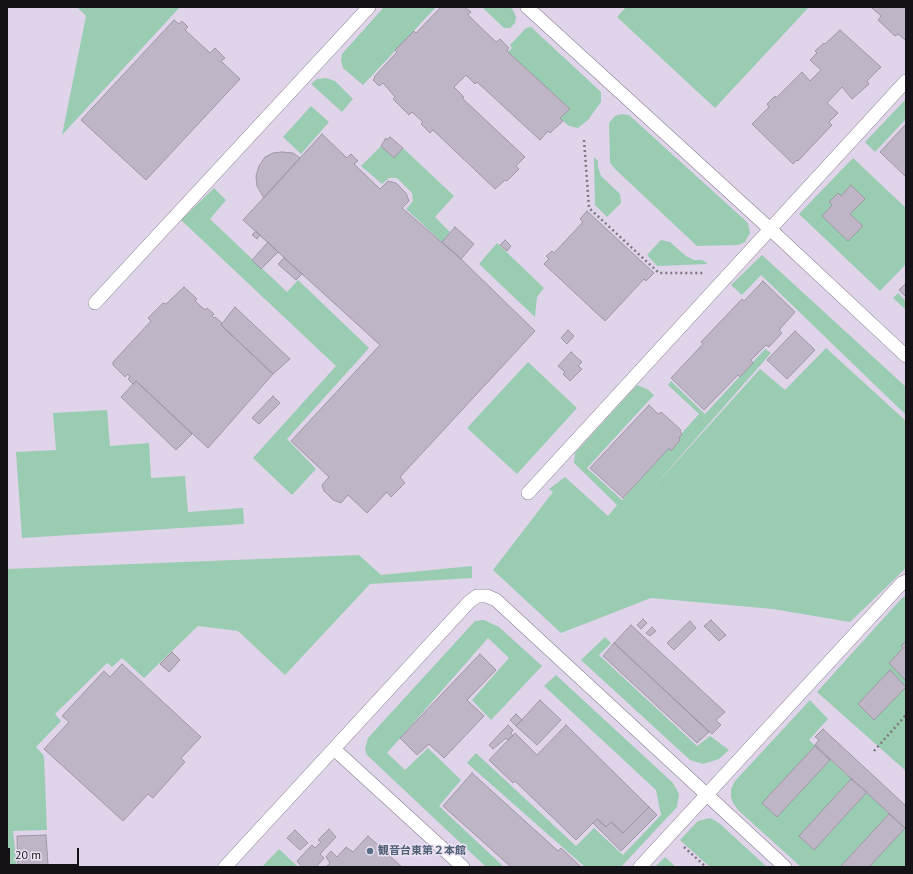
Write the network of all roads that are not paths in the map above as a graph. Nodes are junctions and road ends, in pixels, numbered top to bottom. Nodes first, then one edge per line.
1 (369, 7) edge
2 (527, 7) edge
3 (906, 81) edge
4 (770, 229) junction
5 (95, 303) dead end
6 (906, 356) edge
7 (528, 493) dead end
8 (906, 581) edge
9 (334, 748) junction
10 (706, 795) junction
11 (225, 867) edge
12 (463, 867) edge
13 (640, 867) edge
14 (785, 867) edge

1 - 5 lane
2 - 4 lane
3 - 4 lane
4 - 6 lane
4 - 7 lane
8 - 10 lane
9 - 10 lane
9 - 11 lane
9 - 12 lane
10 - 13 lane
10 - 14 lane

